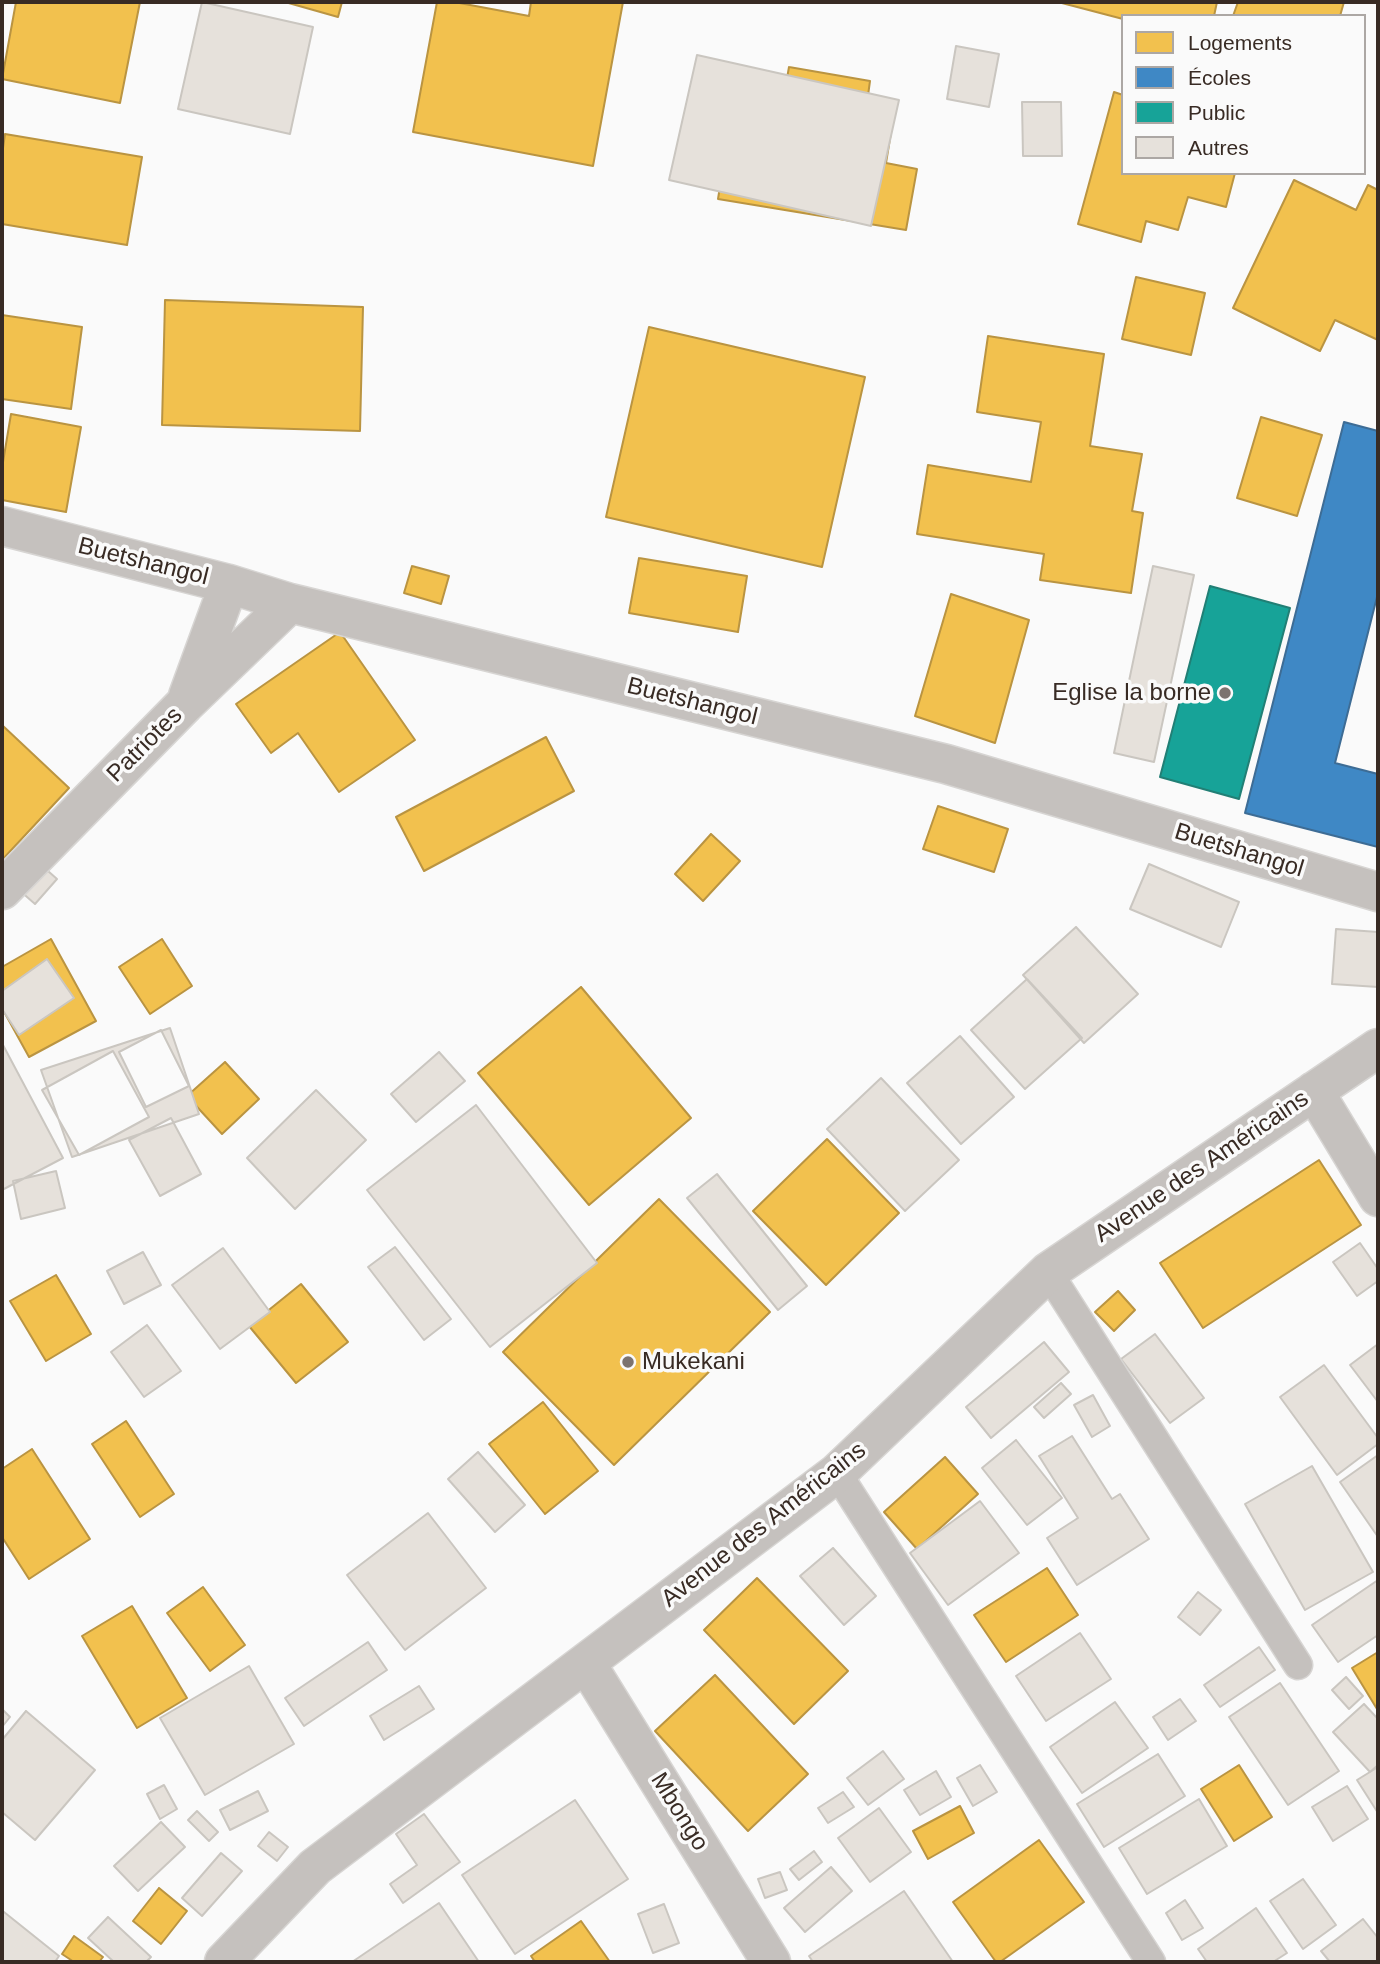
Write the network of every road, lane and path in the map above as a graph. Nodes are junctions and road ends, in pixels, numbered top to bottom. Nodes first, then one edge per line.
1 (2, 526) edge
2 (229, 584) junction
3 (290, 603) junction
4 (185, 704) junction
5 (2, 890) edge
6 (1378, 892) edge
7 (1378, 1048) edge
8 (1314, 1091) junction
9 (1378, 1197) edge
10 (1048, 1272) junction
11 (837, 1473) junction
12 (586, 1663) junction
13 (1298, 1665) dead end
14 (224, 1962) edge
15 (771, 1962) edge
16 (1151, 1962) edge

1 - 2 street, Buetshangol
2 - 3 street, Buetshangol
2 - 4 street
3 - 4 street, Patriotes
3 - 6 street, Buetshangol
4 - 5 street, Patriotes
7 - 8 street, Avenue des Américains
8 - 9 street
8 - 10 street, Avenue des Américains
10 - 11 street, Avenue des Américains
10 - 13 lane
11 - 12 street, Avenue des Américains
11 - 16 lane
12 - 14 street, Avenue des Américains
12 - 15 street, Mbongo

